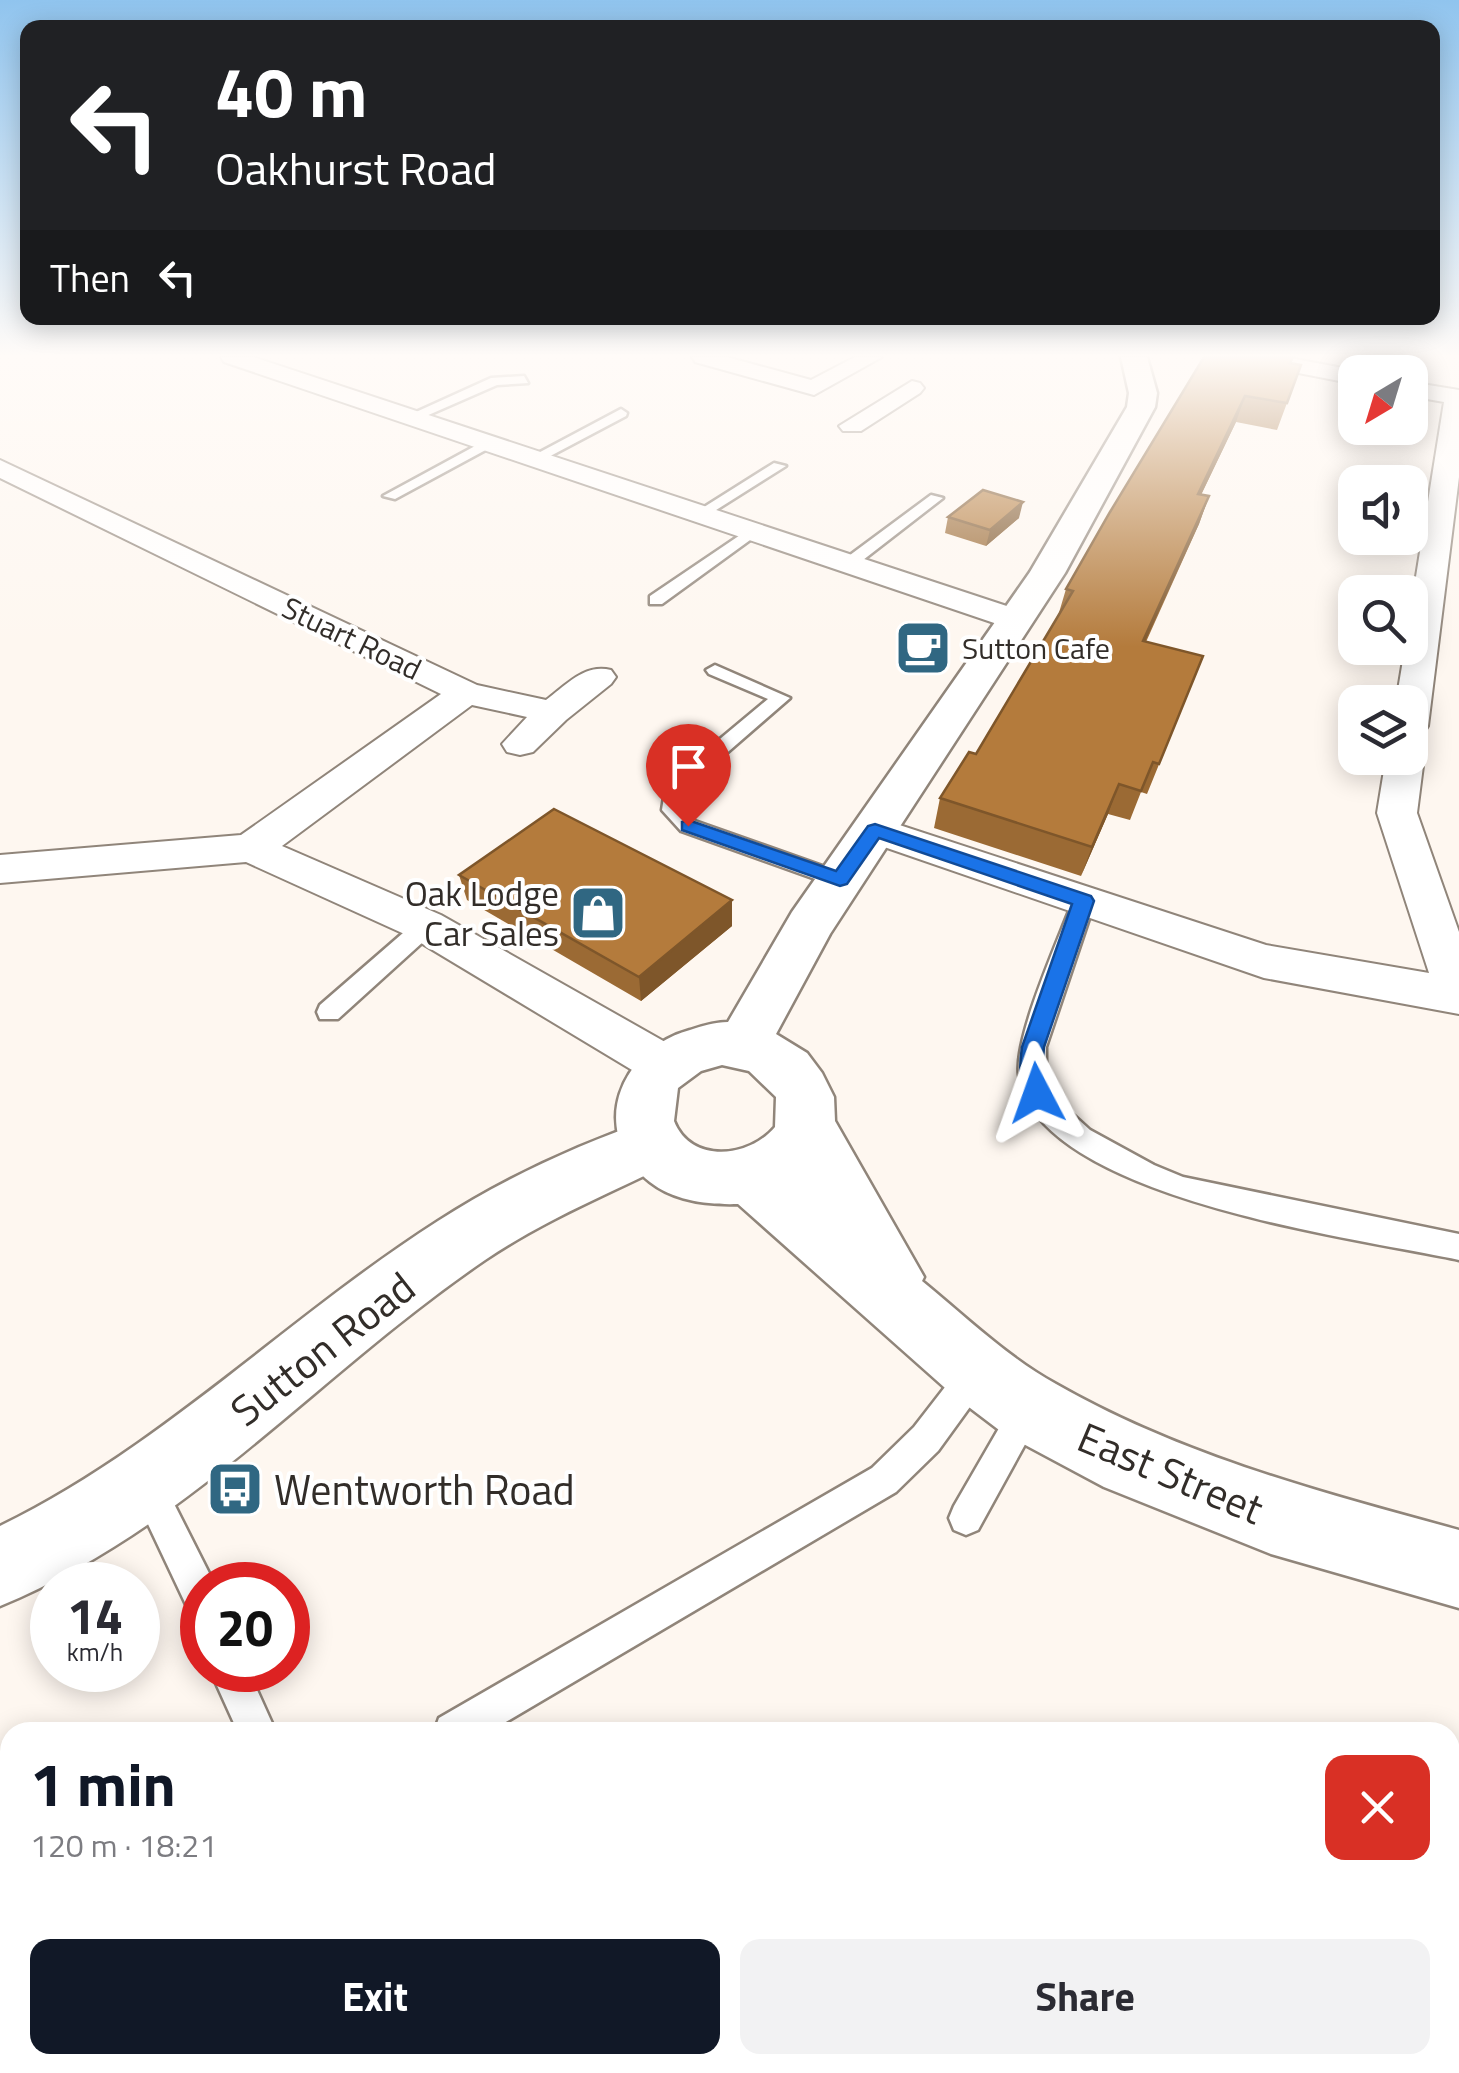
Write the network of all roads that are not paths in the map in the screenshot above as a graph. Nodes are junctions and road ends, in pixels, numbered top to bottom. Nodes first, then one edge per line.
1 (468, 454) edge
2 (521, 454) edge
3 (542, 454) edge
4 (1115, 454) edge
5 (1450, 454) edge
6 (534, 458) junction
7 (778, 466) dead end
8 (0, 468) edge
9 (390, 496) dead end
10 (936, 498) dead end
11 (700, 514) junction
12 (752, 532) junction
13 (848, 564) junction
14 (656, 600) dead end
15 (1017, 620) junction
16 (715, 670) dead end
17 (599, 677) dead end
18 (1416, 685) edge
19 (466, 693) junction
20 (554, 712) junction
21 (520, 744) dead end
22 (1404, 775) edge
23 (875, 830) junction
24 (251, 848) junction
25 (0, 868) edge
26 (840, 880) junction
27 (1084, 901) junction
28 (426, 926) junction
29 (1459, 996) edge
30 (329, 1012) dead end
31 (743, 1044) junction
32 (664, 1064) junction
33 (806, 1123) junction
34 (652, 1144) junction
35 (750, 1177) junction
36 (1459, 1247) edge
37 (913, 1314) junction
38 (1002, 1389) junction
39 (147, 1485) junction
40 (966, 1518) dead end
41 (184, 1562) edge
42 (0, 1567) edge
43 (1459, 1570) edge
44 (239, 1692) edge
45 (253, 1722) edge
46 (470, 1722) edge

1 - 9 lane
2 - 6 street
3 - 6 lane
4 - 15 main road
5 - 18 street
6 - 11 street
7 - 11 lane
8 - 19 street, Stuart Road
10 - 13 lane
11 - 12 street
12 - 13 street
12 - 14 lane
13 - 15 street
15 - 23 main road
16 - 26 lane
17 - 20 street
19 - 20 street
19 - 24 street, Stuart Road
20 - 21 street
22 - 29 street
23 - 26 main road
23 - 27 street
24 - 25 street
24 - 28 street
26 - 31 main road
27 - 29 street
27 - 36 lane
28 - 30 lane
28 - 32 street
31 - 32 main road
31 - 33 main road
32 - 34 main road
33 - 35 main road
33 - 37 main road, East Street
34 - 35 main road
34 - 39 main road, Sutton Road
35 - 37 main road, East Street
37 - 38 main road, East Street
38 - 40 lane
38 - 43 main road, East Street
38 - 46 lane
39 - 41 lane
39 - 42 main road, Sutton Road
44 - 45 lane

